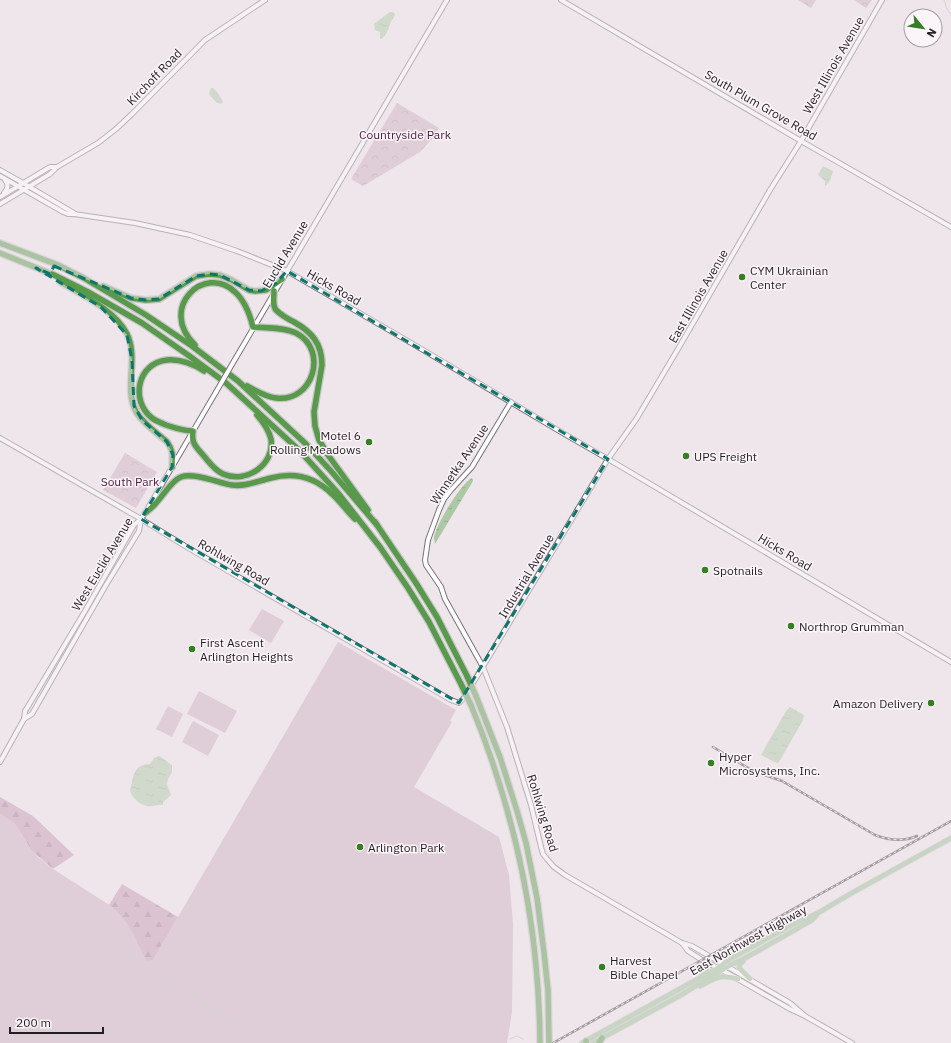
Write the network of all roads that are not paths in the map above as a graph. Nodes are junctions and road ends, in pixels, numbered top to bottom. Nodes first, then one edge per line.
1 (265, 0) edge
2 (447, 0) edge
3 (561, 0) edge
4 (882, 0) edge
5 (801, 141) junction
6 (57, 167) junction
7 (0, 170) edge
8 (2, 177) edge
9 (42, 179) junction
10 (23, 183) junction
11 (17, 186) junction
12 (29, 186) junction
13 (23, 189) junction
14 (41, 193) junction
15 (0, 197) edge
16 (0, 204) edge
17 (74, 214) junction
18 (951, 227) edge
19 (0, 243) edge
20 (0, 253) edge
21 (36, 268) junction
22 (287, 272) junction
23 (84, 278) junction
24 (282, 279) junction
25 (274, 291) junction
26 (253, 327) junction
27 (210, 359) junction
28 (238, 381) junction
29 (226, 383) junction
30 (235, 391) junction
31 (511, 402) junction
32 (193, 431) junction
33 (0, 438) edge
34 (608, 459) junction
35 (172, 467) junction
36 (145, 513) junction
37 (141, 519) junction
38 (377, 524) junction
39 (380, 547) junction
40 (951, 662) edge
41 (483, 667) junction
42 (459, 703) joint
43 (0, 762) edge
44 (951, 838) edge
45 (818, 913) junction
46 (682, 943) junction
47 (747, 957) junction
48 (705, 961) junction
49 (723, 967) junction
50 (738, 979) junction
51 (696, 980) junction
52 (750, 980) junction
53 (681, 995) junction
54 (805, 1016) junction
55 (600, 1041) edge
56 (584, 1042) edge
57 (540, 1043) edge
58 (549, 1043) edge
59 (593, 1043) edge
60 (852, 1043) edge

1 - 6 main road, Kirchoff Road
2 - 22 main road, Euclid Avenue
3 - 5 main road, South Plum Grove Road
4 - 5 main road, West Illinois Avenue
5 - 18 main road, South Plum Grove Road
5 - 34 main road, East Illinois Avenue
6 - 9 main road, Kirchoff Road
6 - 10 main road, Kirchoff Road
7 - 10 main road
8 - 11 main road
8 - 15 main road
9 - 12 main road, Kirchoff Road
9 - 14 main road
10 - 11 main road, Kirchoff Road
10 - 12 main road
11 - 13 main road
11 - 15 main road, Kirchoff Road
12 - 13 main road, Kirchoff Road
12 - 14 main road
13 - 16 main road, Kirchoff Road
13 - 17 main road
14 - 17 main road
17 - 22 main road, Hicks Road
19 - 23 highway
20 - 21 highway
21 - 29 highway
21 - 35 highway
22 - 24 main road, Euclid Avenue
22 - 31 main road, Hicks Road
23 - 24 highway
23 - 27 highway
24 - 25 main road, Euclid Avenue
25 - 26 main road, Euclid Avenue
25 - 38 highway
26 - 27 highway
26 - 28 highway
26 - 32 main road, Euclid Avenue, bridge
27 - 28 highway
28 - 38 highway
29 - 30 highway
29 - 32 highway
30 - 32 highway
30 - 39 highway
31 - 34 main road, Hicks Road
31 - 41 main road, Winnetka Avenue
32 - 35 main road, Euclid Avenue
33 - 37 main road, Rohlwing Road
34 - 40 main road, Hicks Road
34 - 41 main road, Industrial Avenue
35 - 36 main road, Euclid Avenue
36 - 37 main road, Euclid Avenue
36 - 39 highway
37 - 42 main road, Rohlwing Road
37 - 43 main road, West Euclid Avenue
38 - 58 highway, bridge
39 - 57 highway, bridge
41 - 42 main road, Industrial Avenue
41 - 46 main road, Rohlwing Road
44 - 45 main road, East Northwest Highway
45 - 47 main road, East Northwest Highway
45 - 49 main road, East Northwest Highway
46 - 48 main road, Rohlwing Road
46 - 49 main road, Rohlwing Road
47 - 49 main road, East Northwest Highway
47 - 52 main road
48 - 49 main road, Rohlwing Road
48 - 51 main road
49 - 50 main road
49 - 51 main road, East Northwest Highway
49 - 52 main road
49 - 53 main road, East Northwest Highway
50 - 53 main road
50 - 54 main road
51 - 56 main road, East Northwest Highway
52 - 54 main road
53 - 55 main road, East Northwest Highway
54 - 60 main road
55 - 59 main road, East Northwest Highway

